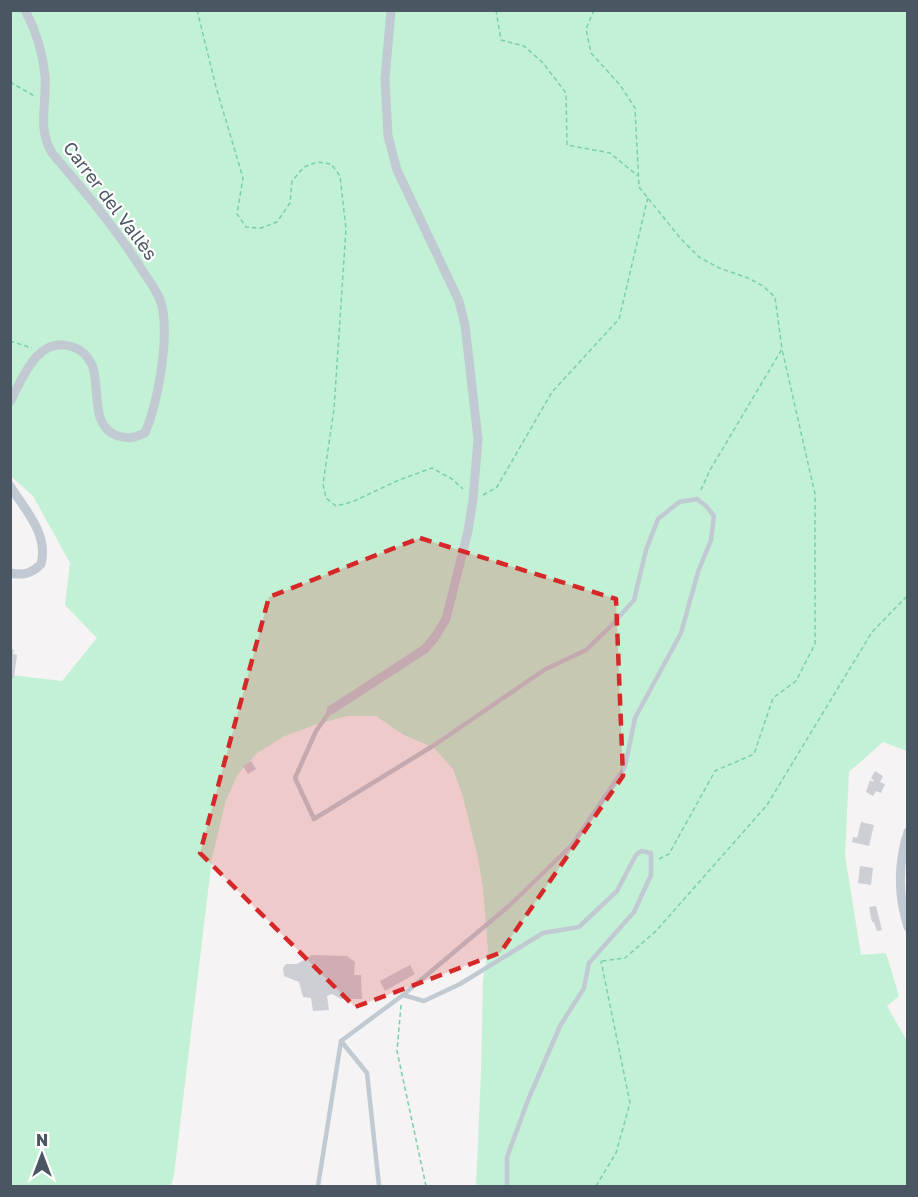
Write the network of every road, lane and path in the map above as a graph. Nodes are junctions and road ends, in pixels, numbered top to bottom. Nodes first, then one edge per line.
1 (25, 10) edge
2 (197, 10) edge
3 (391, 10) edge
4 (496, 10) edge
5 (594, 10) edge
6 (10, 82) edge
7 (43, 101) junction
8 (639, 176) junction
9 (648, 197) junction
10 (10, 341) edge
11 (782, 349) junction
12 (41, 351) junction
13 (10, 402) edge
14 (10, 486) edge
15 (697, 499) junction
16 (473, 500) junction
17 (10, 573) edge
18 (908, 595) edge
19 (331, 710) joint
20 (908, 832) edge
21 (652, 863) junction
22 (908, 927) edge
23 (402, 995) junction
24 (340, 1041) junction
25 (318, 1186) edge
26 (379, 1186) edge
27 (426, 1186) edge
28 (507, 1186) edge
29 (596, 1186) edge

1 - 7 street, Carrer del Vallès
2 - 16 path
3 - 16 street
4 - 8 path
5 - 8 path
6 - 7 path
7 - 12 street, Carrer del Vallès
8 - 9 path
9 - 11 path
9 - 16 path
10 - 12 path
11 - 15 path
11 - 21 path
12 - 13 street
14 - 17 street
15 - 19 lane
15 - 23 lane
16 - 19 street
18 - 29 path
20 - 22 street
21 - 23 lane
21 - 28 lane
23 - 24 lane
23 - 27 path
24 - 25 lane
24 - 26 lane

